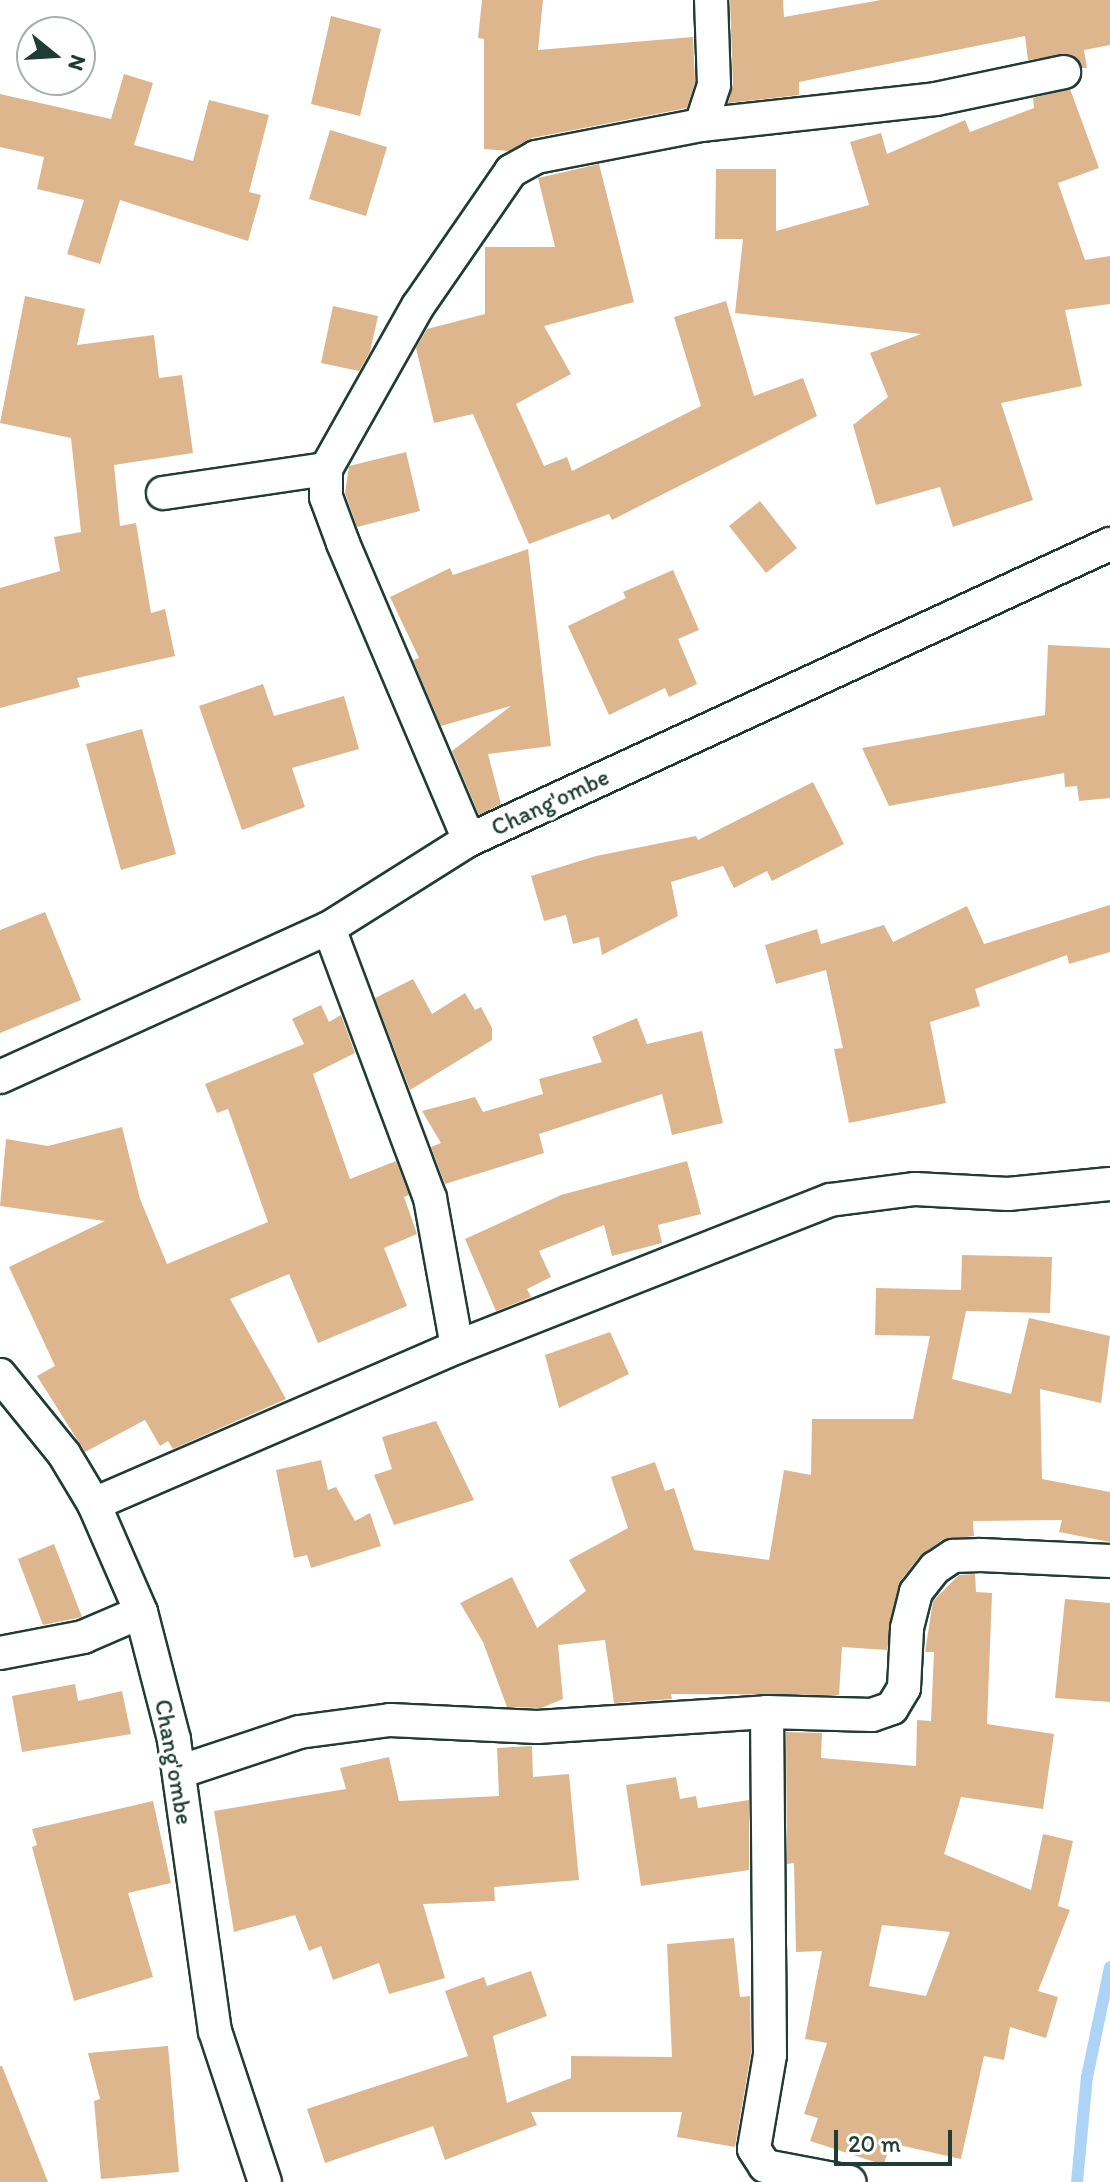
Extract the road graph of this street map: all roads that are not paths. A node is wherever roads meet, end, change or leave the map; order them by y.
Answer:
1 (711, 0) edge
2 (1064, 72) dead end
3 (701, 125) junction
4 (326, 469) junction
5 (163, 493) dead end
6 (1110, 544) edge
7 (469, 840) junction
8 (329, 928) junction
9 (0, 1077) edge
10 (1110, 1184) edge
11 (457, 1347) junction
12 (0, 1375) edge
13 (94, 1504) junction
14 (1110, 1561) edge
15 (141, 1612) junction
16 (0, 1653) edge
17 (767, 1712) junction
18 (179, 1772) junction
19 (792, 2178) edge
20 (265, 2182) edge
21 (850, 2182) edge

1 - 3 street
2 - 3 street
3 - 4 street
4 - 5 street
4 - 7 street
6 - 7 street, Chang'ombe
7 - 8 street, Chang'ombe
8 - 9 street, Chang'ombe
8 - 11 street
10 - 11 street
11 - 13 street
12 - 13 street, Chang'ombe
13 - 15 street, Chang'ombe
14 - 17 street
15 - 16 street
15 - 18 street, Chang'ombe
17 - 18 street
17 - 19 street
18 - 20 street, Chang'ombe
19 - 21 street

